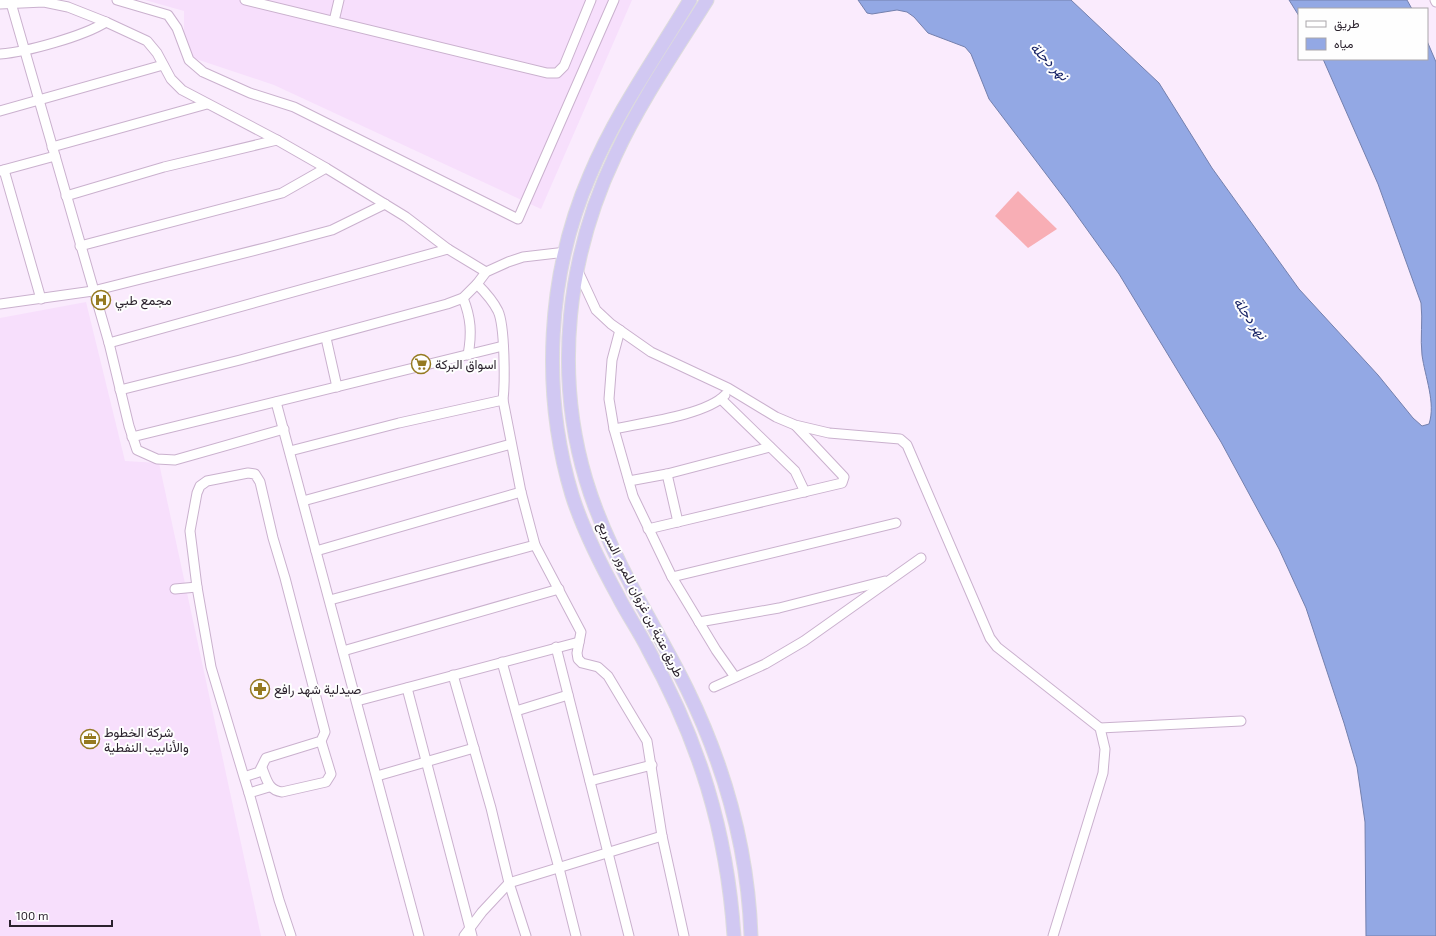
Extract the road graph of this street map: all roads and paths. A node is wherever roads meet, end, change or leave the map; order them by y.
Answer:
1 (116, 0) edge
2 (245, 0) edge
3 (339, 0) edge
4 (591, 0) edge
5 (614, 0) edge
6 (690, 0) edge
7 (707, 0) edge
8 (11, 3) junction
9 (0, 4) edge
10 (334, 21) junction
11 (106, 22) junction
12 (25, 50) junction
13 (0, 54) edge
14 (163, 65) junction
15 (39, 101) junction
16 (207, 104) junction
17 (0, 111) edge
18 (277, 140) junction
19 (53, 152) junction
20 (326, 168) junction
21 (2, 170) edge
22 (66, 196) junction
23 (385, 204) junction
24 (80, 246) junction
25 (448, 248) junction
26 (566, 252) junction
27 (577, 268) junction
28 (486, 272) junction
29 (477, 284) junction
30 (93, 291) junction
31 (41, 298) junction
32 (463, 298) junction
33 (0, 304) edge
34 (620, 330) junction
35 (326, 338) junction
36 (109, 342) junction
37 (503, 346) junction
38 (468, 355) junction
39 (337, 387) junction
40 (728, 388) junction
41 (120, 390) junction
42 (721, 399) junction
43 (504, 400) junction
44 (276, 402) junction
45 (795, 425) junction
46 (284, 429) junction
47 (614, 429) junction
48 (132, 437) junction
49 (511, 444) junction
50 (770, 447) junction
51 (290, 451) junction
52 (667, 474) junction
53 (629, 481) junction
54 (521, 492) junction
55 (805, 492) junction
56 (303, 501) junction
57 (678, 522) junction
58 (896, 523) dead end
59 (648, 529) junction
60 (535, 545) junction
61 (316, 551) junction
62 (921, 558) dead end
63 (672, 577) junction
64 (894, 578) junction
65 (197, 587) junction
66 (175, 589) dead end
67 (559, 589) junction
68 (330, 600) junction
69 (699, 622) junction
70 (579, 642) junction
71 (556, 648) junction
72 (343, 651) junction
73 (502, 662) junction
74 (453, 675) junction
75 (735, 677) junction
76 (714, 687) dead end
77 (407, 688) junction
78 (568, 695) junction
79 (357, 701) junction
80 (516, 711) junction
81 (1241, 721) dead end
82 (1100, 728) junction
83 (321, 741) junction
84 (474, 748) junction
85 (427, 763) junction
86 (652, 766) junction
87 (262, 768) junction
88 (377, 776) junction
89 (244, 777) junction
90 (590, 781) junction
91 (269, 787) junction
92 (250, 793) junction
93 (662, 836) junction
94 (608, 853) junction
95 (559, 868) junction
96 (510, 883) junction
97 (471, 932) edge
98 (291, 936) edge
99 (419, 936) edge
100 (464, 936) edge
101 (526, 936) edge
102 (576, 936) edge
103 (629, 936) edge
104 (684, 936) edge
105 (734, 936) edge
106 (751, 936) edge
107 (1053, 936) edge

1 - 5 street
2 - 10 street
3 - 10 street
4 - 10 street
6 - 26 highway, طريق عتبة بن غزوان للمرور السريع
7 - 27 highway, طريق عتبة بن غزوان للمرور السريع
8 - 9 street
8 - 11 street
8 - 12 street
11 - 12 street
11 - 14 street
12 - 13 street
12 - 15 street
14 - 15 street
14 - 16 street
15 - 17 street
15 - 19 street
16 - 18 street
16 - 19 street
18 - 20 street
18 - 22 street
19 - 21 street
19 - 22 street
20 - 23 street
20 - 24 street
21 - 31 street
22 - 24 street
23 - 25 street
23 - 30 street
24 - 30 street
25 - 28 street
25 - 36 street
26 - 28 street
26 - 105 highway, طريق عتبة بن غزوان للمرور السريع
27 - 34 street
27 - 106 highway, طريق عتبة بن غزوان للمرور السريع
28 - 29 street
29 - 32 street
29 - 37 street
30 - 31 street
30 - 36 street
31 - 33 street
32 - 35 street
32 - 38 street
34 - 40 street
34 - 47 street
35 - 39 street
35 - 41 street
36 - 41 street
37 - 38 street
37 - 43 street
38 - 39 street
39 - 44 street
40 - 42 street
40 - 45 street
41 - 48 street
42 - 47 street
42 - 50 street
43 - 49 street
43 - 51 street
44 - 46 street
44 - 48 street
45 - 55 street
45 - 82 street
46 - 48 street
46 - 51 street
47 - 53 street
49 - 54 street
49 - 56 street
50 - 52 street
50 - 55 street
51 - 56 street
52 - 53 street
52 - 57 street
53 - 59 street
54 - 60 street
54 - 61 street
55 - 57 street
56 - 61 street
57 - 59 street
58 - 63 street
59 - 63 street
60 - 67 street
60 - 68 street
61 - 68 street
62 - 64 street
63 - 69 street
64 - 69 street
64 - 75 street
65 - 66 street
65 - 83 street
65 - 89 street
67 - 70 street
67 - 72 street
68 - 72 street
69 - 75 street
70 - 71 street
70 - 86 street
71 - 73 street
71 - 78 street
72 - 79 street
73 - 74 street
73 - 80 street
74 - 77 street
74 - 84 street
75 - 76 street
77 - 79 street
77 - 85 street
78 - 80 street
78 - 90 street
79 - 88 street
80 - 95 street
81 - 82 street
82 - 107 street
83 - 87 street
83 - 91 street
84 - 85 street
84 - 96 street
85 - 88 street
85 - 97 street
86 - 90 street
86 - 93 street
87 - 89 street
87 - 91 street
88 - 99 street
89 - 92 street
90 - 94 street
91 - 92 street
92 - 98 street
93 - 94 street
93 - 104 street
94 - 95 street
94 - 103 street
95 - 96 street
95 - 102 street
96 - 97 street
96 - 101 street
97 - 100 street

